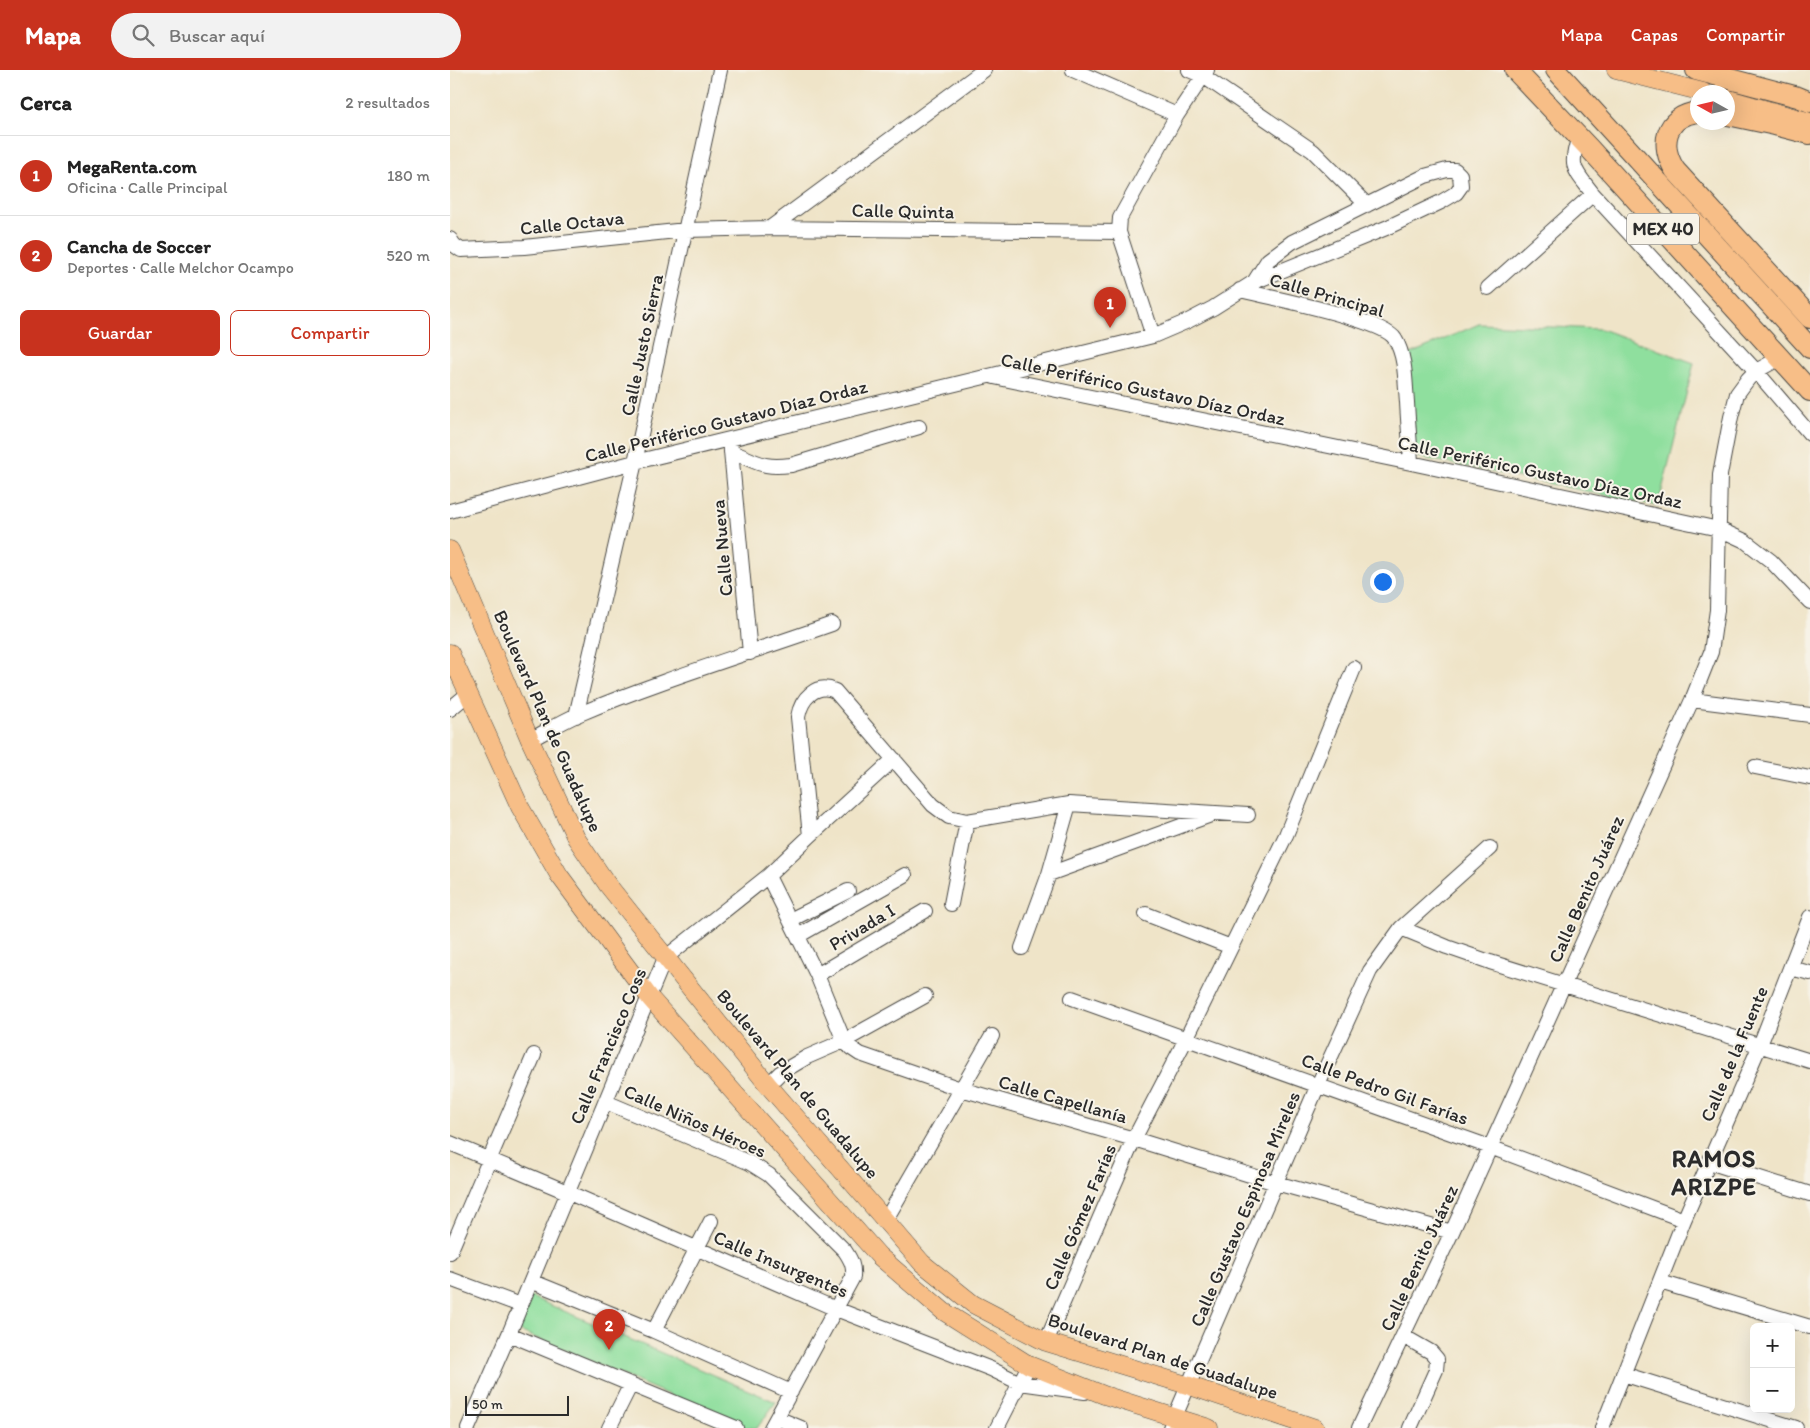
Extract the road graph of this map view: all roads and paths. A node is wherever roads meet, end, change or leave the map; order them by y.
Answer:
1 (720, 70) edge
2 (984, 70) edge
3 (1073, 70) edge
4 (1189, 70) edge
5 (1514, 70) edge
6 (1556, 70) edge
7 (1696, 70) edge
8 (1619, 71) edge
9 (1205, 73) edge
10 (1690, 89) edge
11 (1735, 101) edge
12 (1810, 102) edge
13 (1690, 114) edge
14 (1177, 115) junction
15 (1735, 116) edge
16 (1810, 122) edge
17 (1810, 134) edge
18 (1579, 137) junction
19 (1593, 194) junction
20 (1368, 205) junction
21 (770, 228) junction
22 (686, 230) junction
23 (1119, 232) junction
24 (450, 239) edge
25 (1254, 282) junction
26 (1488, 288) dead end
27 (1240, 290) junction
28 (1810, 318) edge
29 (1152, 336) junction
30 (1810, 348) edge
31 (1780, 358) junction
32 (1756, 371) junction
33 (988, 376) junction
34 (1807, 389) edge
35 (919, 427) dead end
36 (1810, 434) edge
37 (731, 446) junction
38 (635, 462) junction
39 (1412, 463) junction
40 (450, 511) edge
41 (1718, 529) junction
42 (450, 550) edge
43 (1810, 602) edge
44 (832, 624) dead end
45 (450, 653) edge
46 (750, 653) junction
47 (1354, 668) dead end
48 (468, 694) junction
49 (1692, 700) junction
50 (450, 709) edge
51 (1810, 715) edge
52 (576, 716) junction
53 (530, 740) junction
54 (894, 759) junction
55 (1755, 767) dead end
56 (1810, 778) edge
57 (1069, 804) junction
58 (1217, 813) junction
59 (1248, 814) dead end
60 (967, 821) junction
61 (810, 836) junction
62 (1490, 848) dead end
63 (1049, 874) junction
64 (905, 875) dead end
65 (768, 876) junction
66 (848, 891) dead end
67 (951, 904) dead end
68 (925, 911) dead end
69 (1146, 914) dead end
70 (1810, 917) edge
71 (790, 920) junction
72 (1401, 928) junction
73 (798, 936) junction
74 (1231, 947) junction
75 (1022, 948) dead end
76 (665, 958) junction
77 (1790, 968) junction
78 (1810, 973) edge
79 (817, 975) junction
80 (1563, 984) junction
81 (925, 996) dead end
82 (650, 998) junction
83 (1072, 998) dead end
84 (992, 1036) dead end
85 (1186, 1039) junction
86 (844, 1042) junction
87 (1760, 1045) junction
88 (534, 1055) dead end
89 (1810, 1061) edge
90 (768, 1085) junction
91 (1318, 1085) junction
92 (961, 1089) junction
93 (606, 1102) junction
94 (1134, 1139) junction
95 (450, 1143) edge
96 (1490, 1147) junction
97 (490, 1160) junction
98 (1709, 1162) junction
99 (1276, 1183) junction
100 (567, 1192) junction
101 (1810, 1194) edge
102 (1684, 1220) junction
103 (711, 1221) dead end
104 (886, 1221) junction
105 (1452, 1232) junction
106 (697, 1249) junction
107 (450, 1252) edge
108 (450, 1279) edge
109 (531, 1281) junction
110 (1660, 1282) junction
111 (520, 1305) junction
112 (836, 1309) junction
113 (1810, 1327) edge
114 (654, 1332) junction
115 (509, 1334) junction
116 (1403, 1336) junction
117 (1046, 1342) junction
118 (1029, 1365) junction
119 (1623, 1374) junction
120 (1020, 1383) junction
121 (631, 1384) junction
122 (1190, 1386) junction
123 (791, 1392) junction
124 (1104, 1395) junction
125 (1173, 1422) edge
126 (774, 1423) edge
127 (468, 1428) edge
128 (609, 1428) edge
129 (736, 1428) edge
130 (801, 1428) edge
131 (997, 1428) edge
132 (1209, 1428) edge
133 (1315, 1428) edge
134 (1359, 1428) edge
135 (1410, 1428) edge
136 (1602, 1428) edge
137 (1796, 1428) edge

1 - 22 street, Calle Justo Sierra
2 - 21 street
3 - 14 street
4 - 9 street
5 - 18 highway, MEX 40
6 - 30 highway, MEX 40
7 - 12 highway
8 - 10 main road
9 - 14 street
9 - 20 street
11 - 16 main road
13 - 28 highway
14 - 23 street
15 - 17 highway
18 - 19 street
18 - 31 highway, MEX 40
19 - 26 street
19 - 32 street
20 - 25 street, Calle Principal
20 - 25 street, Calle Principal
21 - 22 street, Calle Quinta
21 - 23 street, Calle Quinta
22 - 24 street, Calle Octava
22 - 38 street, Calle Justo Sierra
23 - 29 street
25 - 27 street, Calle Principal
27 - 29 street, Calle Principal
27 - 39 street, Calle Principal
29 - 33 street, Calle Principal
31 - 32 street, Calle Benito Juárez
31 - 34 highway, MEX 40
32 - 36 street
32 - 41 street, Calle Benito Juárez
33 - 37 street, Calle Periférico Gustavo Díaz Ordaz
33 - 39 street, Calle Periférico Gustavo Díaz Ordaz
35 - 37 street
37 - 38 street, Calle Periférico Gustavo Díaz Ordaz
37 - 46 street, Calle Nueva
38 - 40 street, Calle Periférico Gustavo Díaz Ordaz
38 - 52 street, Calle Justo Sierra
39 - 41 street, Calle Periférico Gustavo Díaz Ordaz
41 - 43 street, Calle Periférico Gustavo Díaz Ordaz
41 - 49 street, Calle Benito Juárez
42 - 53 main road, Boulevard Plan de Guadalupe
44 - 46 street
45 - 48 main road
46 - 52 street
47 - 74 street, Calle Gómez Farías
48 - 50 street
48 - 82 main road
49 - 51 street
49 - 80 street, Calle Benito Juárez
52 - 53 street
53 - 76 main road, Boulevard Plan de Guadalupe
54 - 60 street
54 - 61 street, Calle Francisco Coss
54 - 61 street
55 - 56 street
57 - 58 street
57 - 60 street
57 - 63 street
58 - 59 street
58 - 63 street
60 - 67 street
61 - 65 street, Calle Francisco Coss
62 - 72 street, Calle Gustavo Espinosa Mireles
63 - 75 street
64 - 73 street
65 - 71 street
65 - 76 street, Calle Francisco Coss
66 - 71 street
68 - 79 street, Privada I
69 - 74 street
70 - 77 street, Calle de la Fuente
71 - 73 street
72 - 80 street
72 - 91 street, Calle Gustavo Espinosa Mireles
73 - 79 street
74 - 85 street, Calle Gómez Farías
76 - 82 street, Calle Francisco Coss
76 - 90 main road, Boulevard Plan de Guadalupe
77 - 78 street
77 - 87 street, Calle de la Fuente
79 - 86 street
80 - 87 street
80 - 96 street, Calle Benito Juárez
81 - 86 street
82 - 93 street, Calle Francisco Coss
82 - 118 main road
83 - 85 street, Calle Pedro Gil Farías
84 - 92 street
85 - 91 street, Calle Pedro Gil Farías
85 - 94 street, Calle Gómez Farías
86 - 90 street
86 - 92 street, Calle Capellanía
87 - 89 street
87 - 98 street, Calle de la Fuente
88 - 97 street
90 - 104 main road, Boulevard Plan de Guadalupe
91 - 96 street, Calle Pedro Gil Farías
91 - 99 street, Calle Gustavo Espinosa Mireles
92 - 94 street, Calle Capellanía
92 - 104 street
93 - 100 street, Calle Francisco Coss
93 - 112 street, Calle Niños Héroes
94 - 99 street, Calle Capellanía
94 - 117 street, Calle Gómez Farías
95 - 97 street, Calle Insurgentes
96 - 102 street, Calle Pedro Gil Farías
96 - 105 street, Calle Benito Juárez
97 - 100 street, Calle Insurgentes
97 - 107 street
98 - 101 street
98 - 102 street, Calle de la Fuente
99 - 105 street, Calle Capellanía
99 - 122 street, Calle Gustavo Espinosa Mireles
100 - 106 street, Calle Insurgentes
100 - 109 street, Calle Francisco Coss
102 - 110 street, Calle de la Fuente
103 - 106 street
104 - 117 main road, Boulevard Plan de Guadalupe
105 - 116 street, Calle Benito Juárez
106 - 112 street, Calle Insurgentes
106 - 114 street
108 - 111 street
109 - 111 street, Calle Francisco Coss
109 - 114 street
110 - 113 street
110 - 119 street, Calle de la Fuente
111 - 115 street, Calle Francisco Coss
112 - 120 street, Calle Insurgentes
112 - 123 street
114 - 123 street
115 - 121 street
115 - 127 street, Calle Francisco Coss
116 - 134 street, Calle Benito Juárez
116 - 135 street
117 - 122 main road, Boulevard Plan de Guadalupe
118 - 120 street
118 - 124 main road
119 - 136 street, Calle de la Fuente
119 - 137 street
120 - 124 street, Calle Insurgentes
120 - 131 street
121 - 128 street
121 - 129 street
122 - 125 street, Calle Gustavo Espinosa Mireles
122 - 133 main road, Boulevard Plan de Guadalupe
123 - 126 street
124 - 125 main road
125 - 132 main road
126 - 130 street

